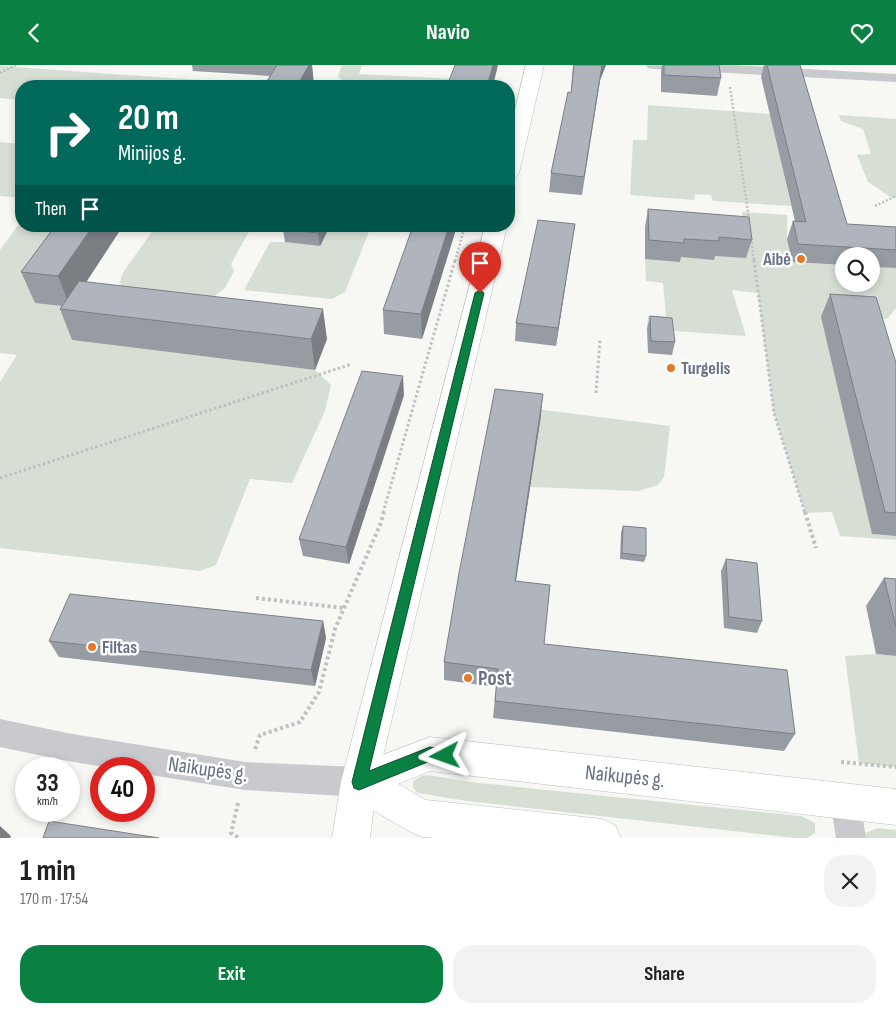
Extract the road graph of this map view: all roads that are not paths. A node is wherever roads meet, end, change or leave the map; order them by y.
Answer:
1 (535, 65) edge
2 (653, 65) edge
3 (896, 78) edge
4 (515, 148) edge
5 (495, 232) edge
6 (0, 733) edge
7 (359, 782) junction
8 (846, 801) junction
9 (896, 807) edge
10 (352, 838) edge
11 (602, 838) edge
12 (851, 838) edge

1 - 4 main road
2 - 3 street
5 - 7 main road
6 - 7 street, Naikupės g.
7 - 8 main road, Naikupės g.
7 - 10 main road
7 - 11 main road, Naikupės g.
8 - 9 main road, Naikupės g.
8 - 12 street

